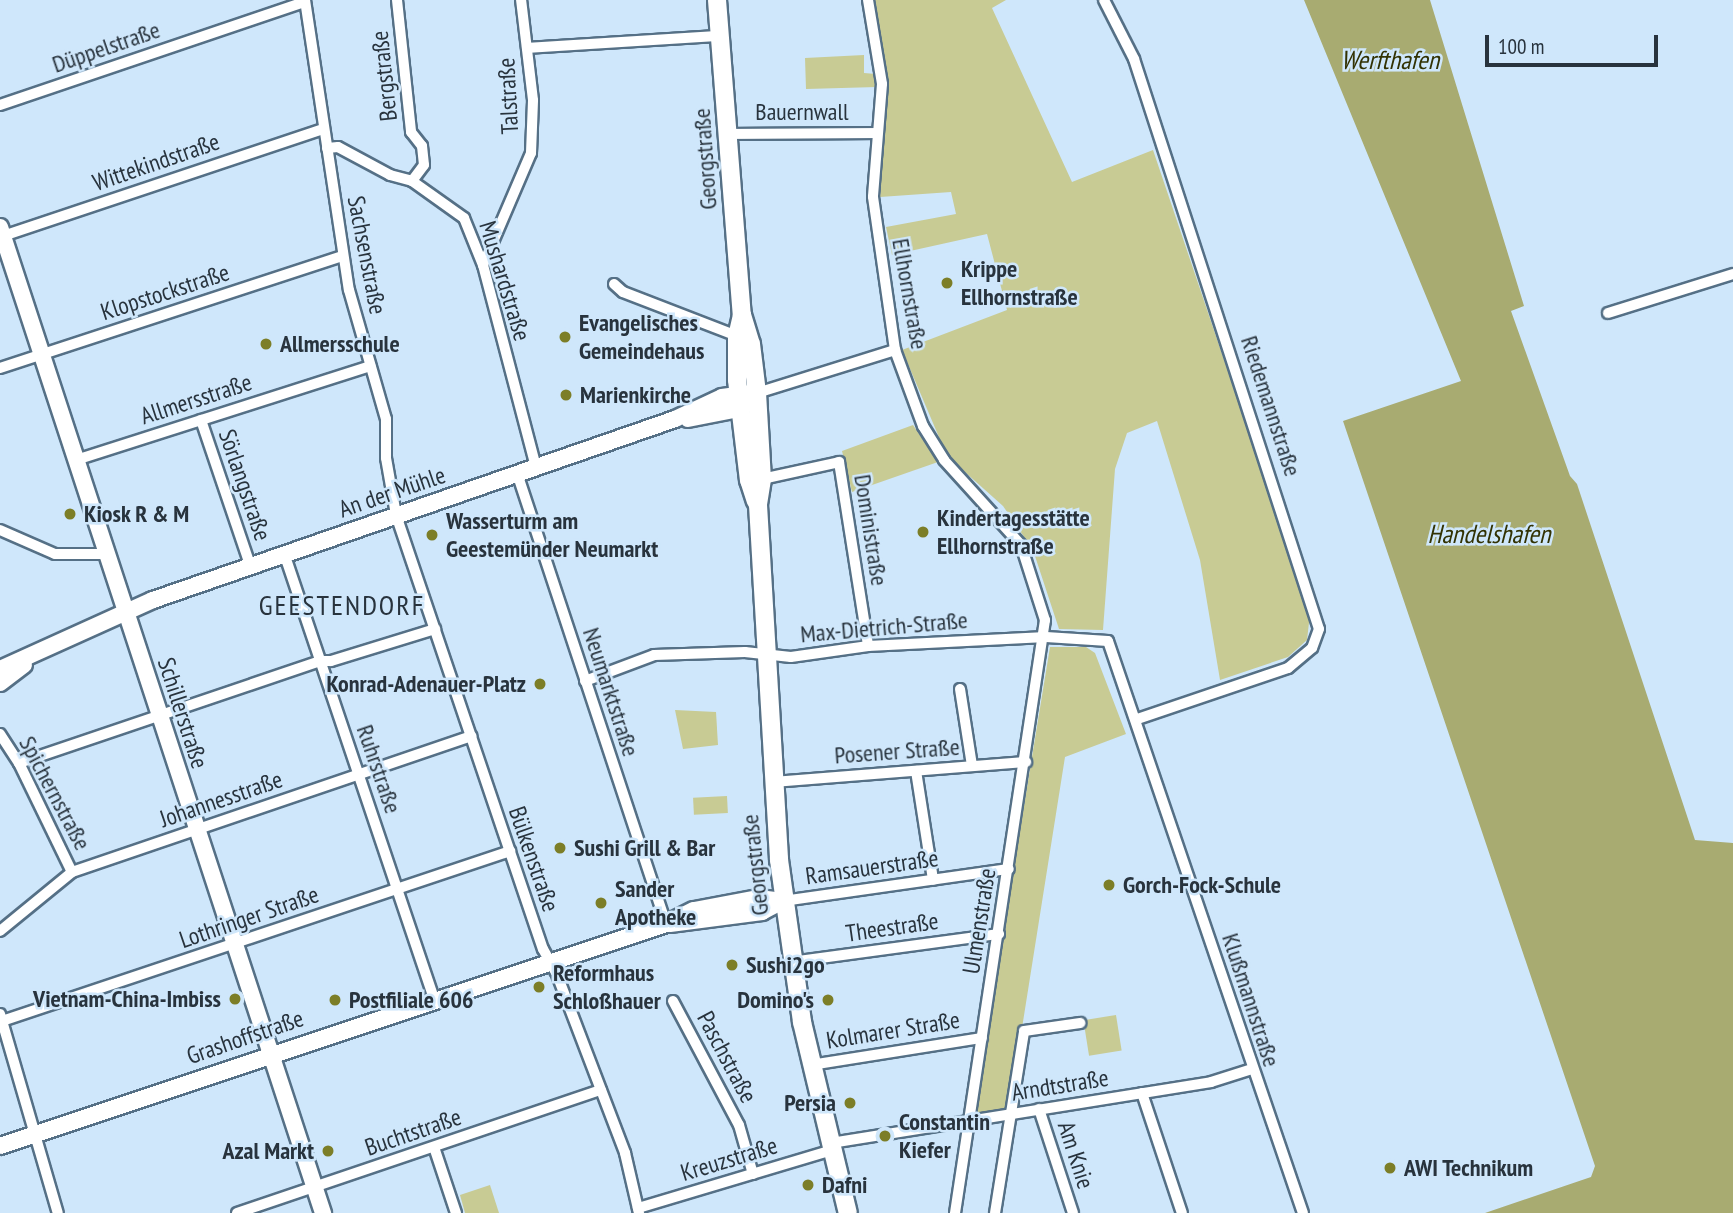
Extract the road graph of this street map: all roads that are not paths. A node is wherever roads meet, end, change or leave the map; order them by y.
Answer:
1 (397, 0) edge
2 (521, 0) edge
3 (717, 0) edge
4 (868, 0) edge
5 (1104, 0) edge
6 (305, 1) edge
7 (720, 36) junction
8 (527, 48) junction
9 (0, 105) edge
10 (322, 129) junction
11 (876, 133) junction
12 (728, 134) junction
13 (327, 148) junction
14 (412, 181) junction
15 (1, 232) edge
16 (343, 256) junction
17 (483, 265) junction
18 (1733, 274) edge
19 (614, 284) dead end
20 (1608, 313) dead end
21 (742, 315) junction
22 (737, 336) junction
23 (895, 350) junction
24 (41, 354) junction
25 (370, 366) junction
26 (0, 368) edge
27 (757, 393) junction
28 (738, 401) junction
29 (201, 420) junction
30 (76, 460) junction
31 (536, 467) junction
32 (517, 474) junction
33 (762, 479) junction
34 (758, 505) junction
35 (396, 515) junction
36 (0, 530) edge
37 (107, 554) junction
38 (284, 554) junction
39 (250, 565) junction
40 (125, 611) junction
41 (435, 629) junction
42 (1046, 637) junction
43 (868, 646) junction
44 (766, 653) junction
45 (320, 661) junction
46 (0, 669) edge
47 (585, 681) junction
48 (0, 683) edge
49 (960, 689) dead end
50 (160, 715) junction
51 (1137, 719) junction
52 (0, 734) edge
53 (471, 736) junction
54 (19, 762) junction
55 (1026, 762) junction
56 (972, 766) junction
57 (916, 771) junction
58 (358, 775) junction
59 (772, 782) junction
60 (197, 830) junction
61 (510, 852) junction
62 (1009, 869) junction
63 (72, 872) junction
64 (933, 880) junction
65 (397, 889) junction
66 (783, 901) junction
67 (666, 924) junction
68 (0, 930) edge
69 (999, 934) junction
70 (235, 943) junction
71 (550, 961) junction
72 (791, 962) junction
73 (434, 998) junction
74 (673, 1001) dead end
75 (1, 1018) edge
76 (1080, 1023) dead end
77 (982, 1038) junction
78 (272, 1052) junction
79 (811, 1065) junction
80 (1252, 1069) junction
81 (601, 1090) junction
82 (1142, 1093) junction
83 (1039, 1109) junction
84 (1010, 1114) junction
85 (969, 1121) junction
86 (36, 1132) junction
87 (0, 1146) edge
88 (832, 1146) junction
89 (433, 1147) junction
90 (753, 1174) junction
91 (315, 1186) junction
92 (638, 1210) edge
93 (58, 1213) edge
94 (237, 1213) edge
95 (323, 1213) edge
96 (456, 1213) edge
97 (848, 1213) edge
98 (955, 1213) edge
99 (995, 1213) edge
100 (1073, 1213) edge
101 (1182, 1213) edge
102 (1303, 1213) edge

1 - 14 street, Bergstraße
2 - 8 street, Talstraße
3 - 7 main road, Georgstraße
4 - 11 street, Ellhornstraße
5 - 51 street, Riedemannstraße
6 - 9 street, Düppelstraße
6 - 10 street, Sachsenstraße
7 - 8 street
7 - 12 main road, Georgstraße
8 - 17 street, Talstraße
10 - 13 street, Sachsenstraße
10 - 15 street, Wittekindstraße
11 - 12 street, Bauernwall
11 - 23 street, Ellhornstraße
12 - 21 main road, Georgstraße
13 - 14 street, Mushardstraße
13 - 16 street, Sachsenstraße
14 - 17 street, Mushardstraße
15 - 24 street, Schillerstraße
16 - 24 street, Klopstockstraße
16 - 25 street, Sachsenstraße
17 - 31 street, Mushardstraße
18 - 20 street
19 - 22 street
21 - 22 main road, Georgstraße
21 - 27 main road, Georgstraße
22 - 28 main road, Georgstraße
23 - 27 street
23 - 42 street, Ellhornstraße
24 - 26 street, Klopstockstraße
24 - 30 street, Schillerstraße
25 - 29 street, Allmersstraße
25 - 35 street, Sachsenstraße
27 - 28 street, An der Mühle
27 - 33 main road, Georgstraße
28 - 31 street, An der Mühle
28 - 34 main road, Georgstraße
29 - 30 street, Allmersstraße
29 - 39 street, Sörlangstraße
30 - 37 street, Schillerstraße
31 - 32 street, An der Mühle
32 - 35 street, An der Mühle
32 - 47 street, Neumarktstraße
33 - 34 main road, Georgstraße
33 - 43 street, Doministraße
34 - 44 main road, Georgstraße
35 - 38 street, An der Mühle
35 - 41 street, Bülkenstraße
36 - 37 street
37 - 40 street, Schillerstraße
38 - 39 street, An der Mühle
38 - 45 street, Ruhrstraße
39 - 40 street, An der Mühle
40 - 46 street, An der Mühle
40 - 48 street, An der Mühle
40 - 50 street, Schillerstraße
41 - 45 street
41 - 53 street, Bülkenstraße
42 - 43 street, Max-Dietrich-Straße
42 - 51 street, Max-Dietrich-Straße
42 - 55 street, Ulmenstraße
43 - 44 street, Max-Dietrich-Straße
44 - 47 street, Max-Dietrich-Straße
44 - 59 main road, Georgstraße
45 - 50 street
45 - 58 street, Ruhrstraße
47 - 67 street, Neumarktstraße
49 - 56 street
50 - 54 street
50 - 60 street, Schillerstraße
51 - 80 street, Klußmannstraße
52 - 54 street, Spichernstraße
53 - 58 street, Johannesstraße
53 - 61 street, Bülkenstraße
54 - 63 street, Spichernstraße
55 - 56 street, Posener Straße
55 - 62 street, Ulmenstraße
56 - 57 street, Posener Straße
57 - 59 street, Posener Straße
57 - 64 street
58 - 60 street, Johannesstraße
58 - 65 street, Ruhrstraße
59 - 66 main road, Georgstraße
60 - 63 street, Johannesstraße
60 - 70 street, Schillerstraße
61 - 65 street, Lothringer Straße
61 - 71 street, Bülkenstraße
62 - 64 street, Ramsauerstraße
62 - 69 street, Ulmenstraße
63 - 68 street, Johannesstraße
64 - 66 street, Ramsauerstraße
65 - 70 street, Lothringer Straße
65 - 73 street, Ruhrstraße
66 - 67 street, Grashoffstraße
66 - 72 main road, Georgstraße
67 - 71 street, Grashoffstraße
69 - 72 street, Theestraße
69 - 77 street, Ulmenstraße
70 - 75 street, Lothringer Straße
70 - 78 street, Schillerstraße
71 - 73 street, Grashoffstraße
71 - 81 street, Bülkenstraße
72 - 79 main road, Georgstraße
73 - 78 street, Grashoffstraße
74 - 90 street, Paschstraße
75 - 86 street
76 - 84 street
77 - 79 street, Kolmarer Straße
77 - 85 street, Ulmenstraße
78 - 86 street, Grashoffstraße
78 - 91 street, Schillerstraße
79 - 88 main road, Georgstraße
80 - 82 street, Arndtstraße
80 - 102 street, Klußmannstraße
81 - 89 street, Buchtstraße
81 - 92 street, Bülkenstraße
82 - 83 street, Arndtstraße
82 - 101 street
83 - 84 street, Arndtstraße
83 - 100 street, Am Knie
84 - 85 street, Arndtstraße
84 - 99 street
85 - 88 street, Arndtstraße
85 - 98 street, Ulmenstraße
86 - 87 street, Grashoffstraße
86 - 93 street
88 - 90 street, Kreuzstraße
88 - 97 main road, Georgstraße
89 - 91 street, Buchtstraße
89 - 96 street
90 - 92 street, Kreuzstraße
91 - 94 street, Buchtstraße
91 - 95 street, Schillerstraße

